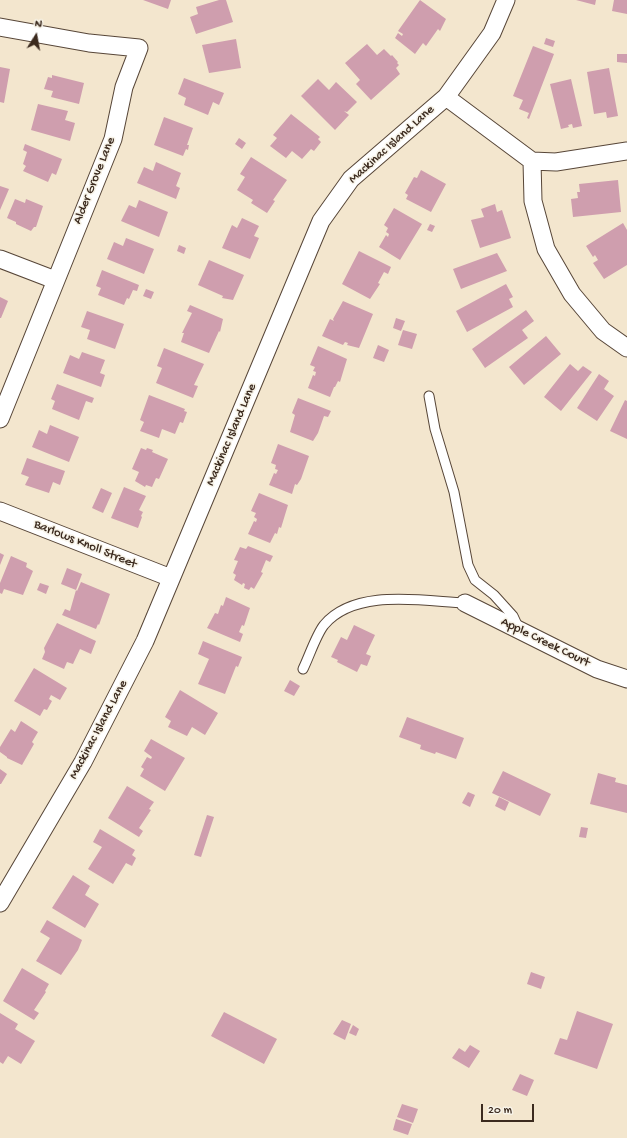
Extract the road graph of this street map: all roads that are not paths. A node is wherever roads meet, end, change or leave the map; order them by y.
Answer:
1 (506, 0) edge
2 (0, 27) edge
3 (446, 97) junction
4 (627, 151) edge
5 (532, 161) junction
6 (0, 259) edge
7 (55, 280) junction
8 (627, 348) edge
9 (429, 396) dead end
10 (0, 419) edge
11 (0, 511) edge
12 (171, 578) junction
13 (465, 603) joint
14 (520, 632) junction
15 (303, 669) dead end
16 (627, 679) edge
17 (0, 903) edge

1 - 3 street, Mackinac Island Lane
2 - 7 street, Alder Grove Lane
3 - 5 street
3 - 12 street, Mackinac Island Lane
4 - 5 street
5 - 8 street
6 - 7 street
7 - 10 street, Alder Grove Lane
9 - 14 lane
11 - 12 street, Barlows Knoll Street
12 - 17 street, Mackinac Island Lane
13 - 14 street, Apple Creek Court
13 - 15 lane
14 - 16 street, Apple Creek Court

